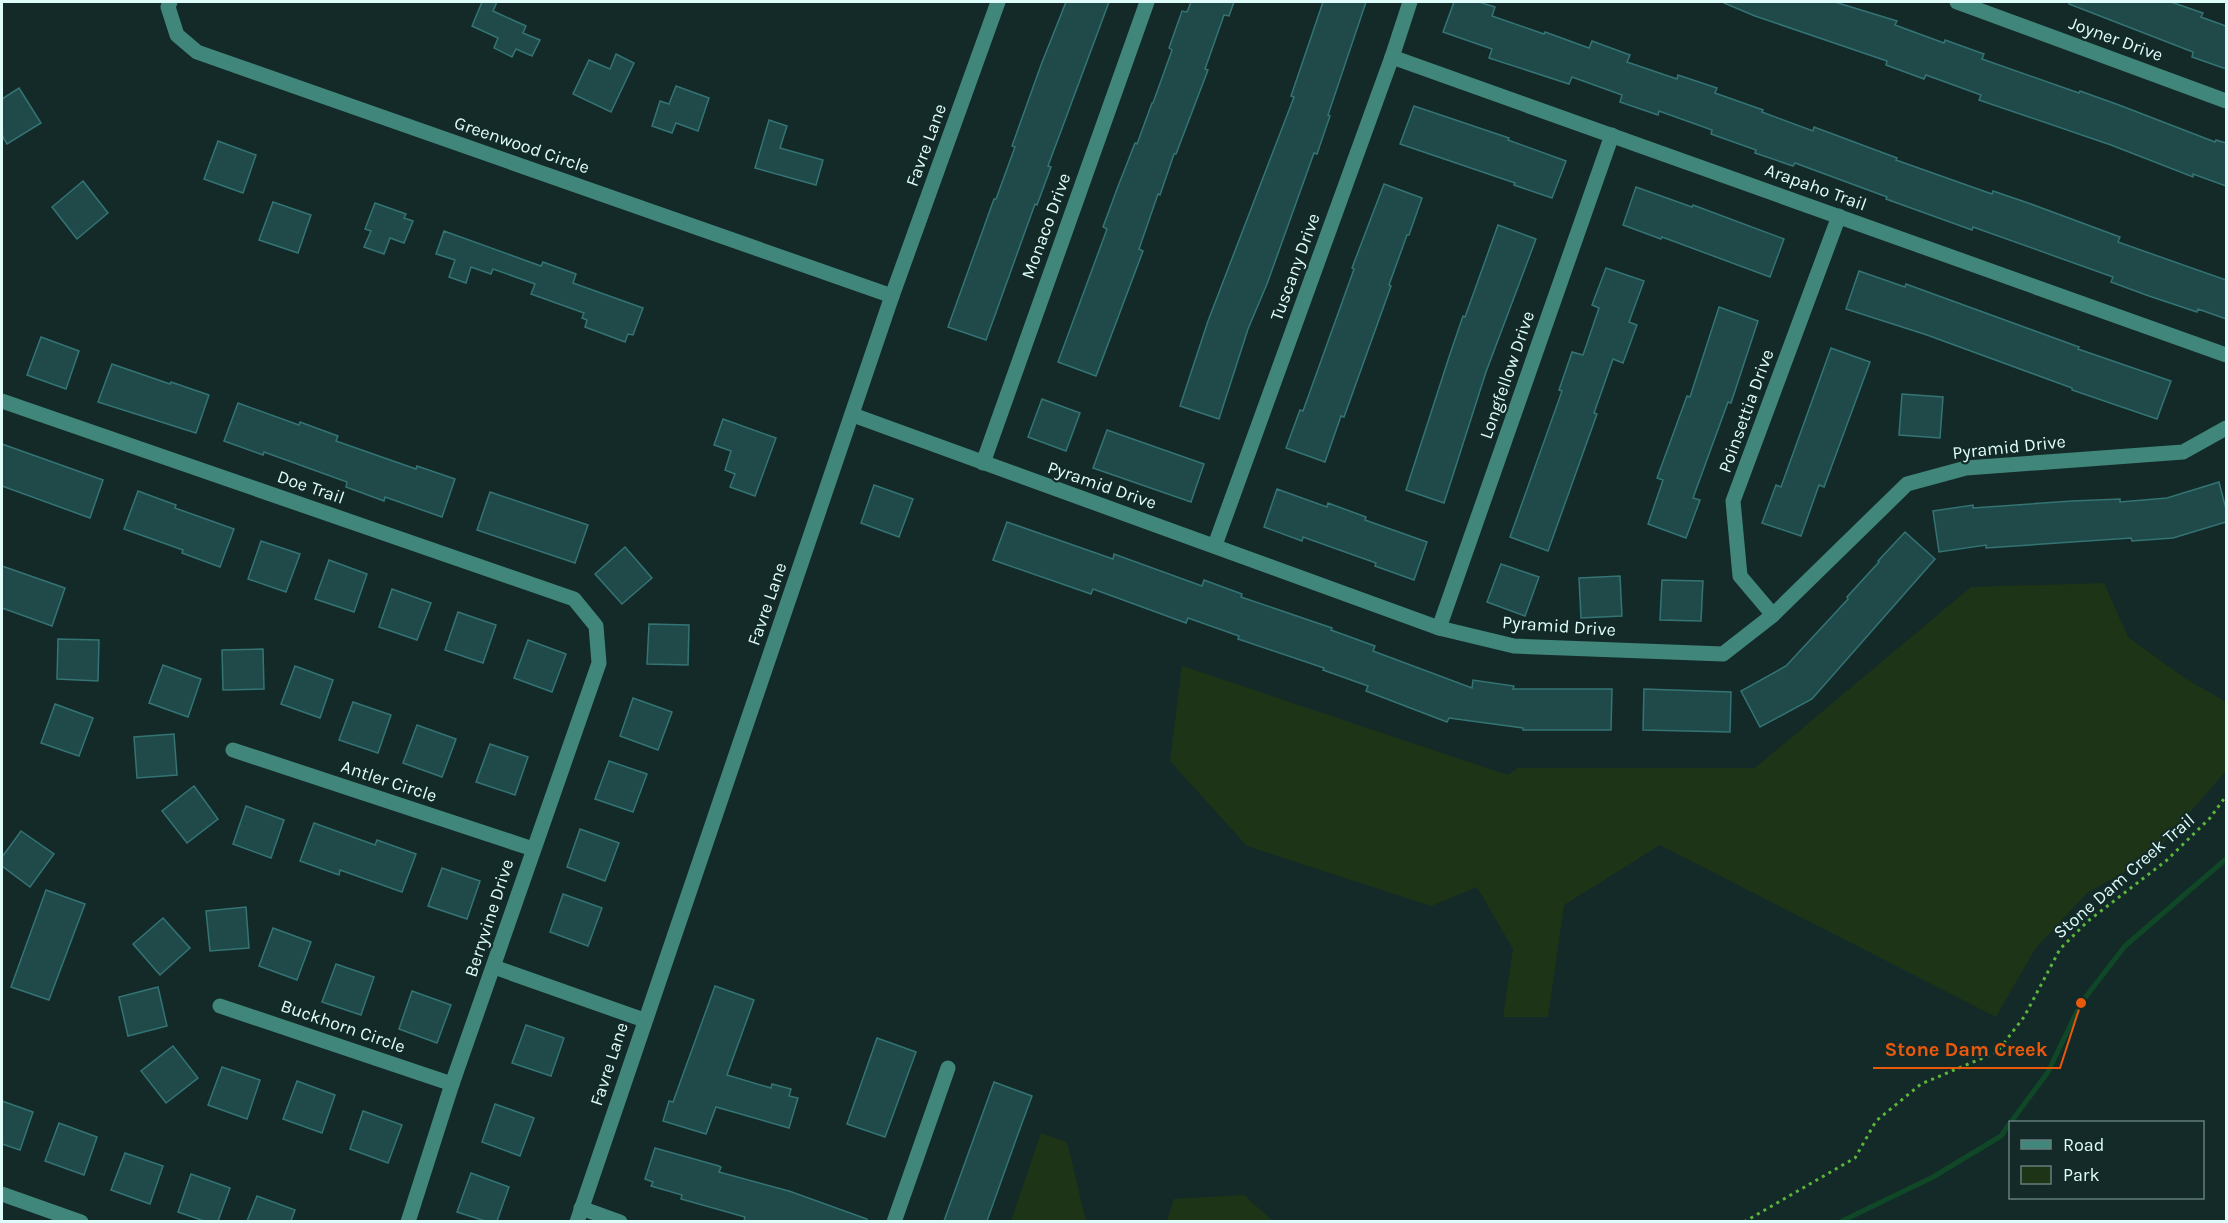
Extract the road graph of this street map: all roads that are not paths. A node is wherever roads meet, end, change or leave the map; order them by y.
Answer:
1 (170, 2) edge
2 (998, 2) edge
3 (1147, 2) edge
4 (1410, 2) edge
5 (1962, 2) edge
6 (1392, 57) junction
7 (2226, 100) edge
8 (1612, 135) junction
9 (1839, 216) junction
10 (892, 296) junction
11 (2226, 355) edge
12 (2, 401) edge
13 (853, 415) junction
14 (2226, 428) edge
15 (982, 463) junction
16 (1215, 545) junction
17 (1773, 615) junction
18 (596, 626) joint
19 (1439, 628) junction
20 (233, 750) dead end
21 (533, 849) junction
22 (494, 967) junction
23 (220, 1006) dead end
24 (644, 1020) junction
25 (948, 1068) dead end
26 (452, 1084) junction
27 (2, 1194) edge
28 (579, 1215) edge
29 (81, 1221) edge
30 (408, 1221) edge
31 (620, 1221) edge
32 (894, 1221) edge

1 - 10 street, Greenwood Circle
2 - 10 street, Favre Lane
3 - 15 street, Monaco Drive
4 - 6 street, Tuscany Drive
5 - 7 street, Joyner Drive
6 - 8 street, Arapaho Trail
6 - 16 street, Tuscany Drive
8 - 9 street, Arapaho Trail
8 - 19 street, Longfellow Drive
9 - 11 street, Arapaho Trail
9 - 17 street, Poinsettia Drive
10 - 13 street, Favre Lane
12 - 18 street, Doe Trail
13 - 15 street, Pyramid Drive
13 - 24 street, Favre Lane
14 - 17 street, Pyramid Drive
15 - 16 street, Pyramid Drive
16 - 19 street, Pyramid Drive
17 - 19 street, Pyramid Drive
18 - 21 street, Berryvine Drive
20 - 21 street, Antler Circle
21 - 22 street, Berryvine Drive
22 - 24 street
22 - 26 street, Berryvine Drive
23 - 26 street, Buckhorn Circle
24 - 28 street, Favre Lane
25 - 32 street
26 - 30 street, Berryvine Drive
27 - 29 street
28 - 31 street

